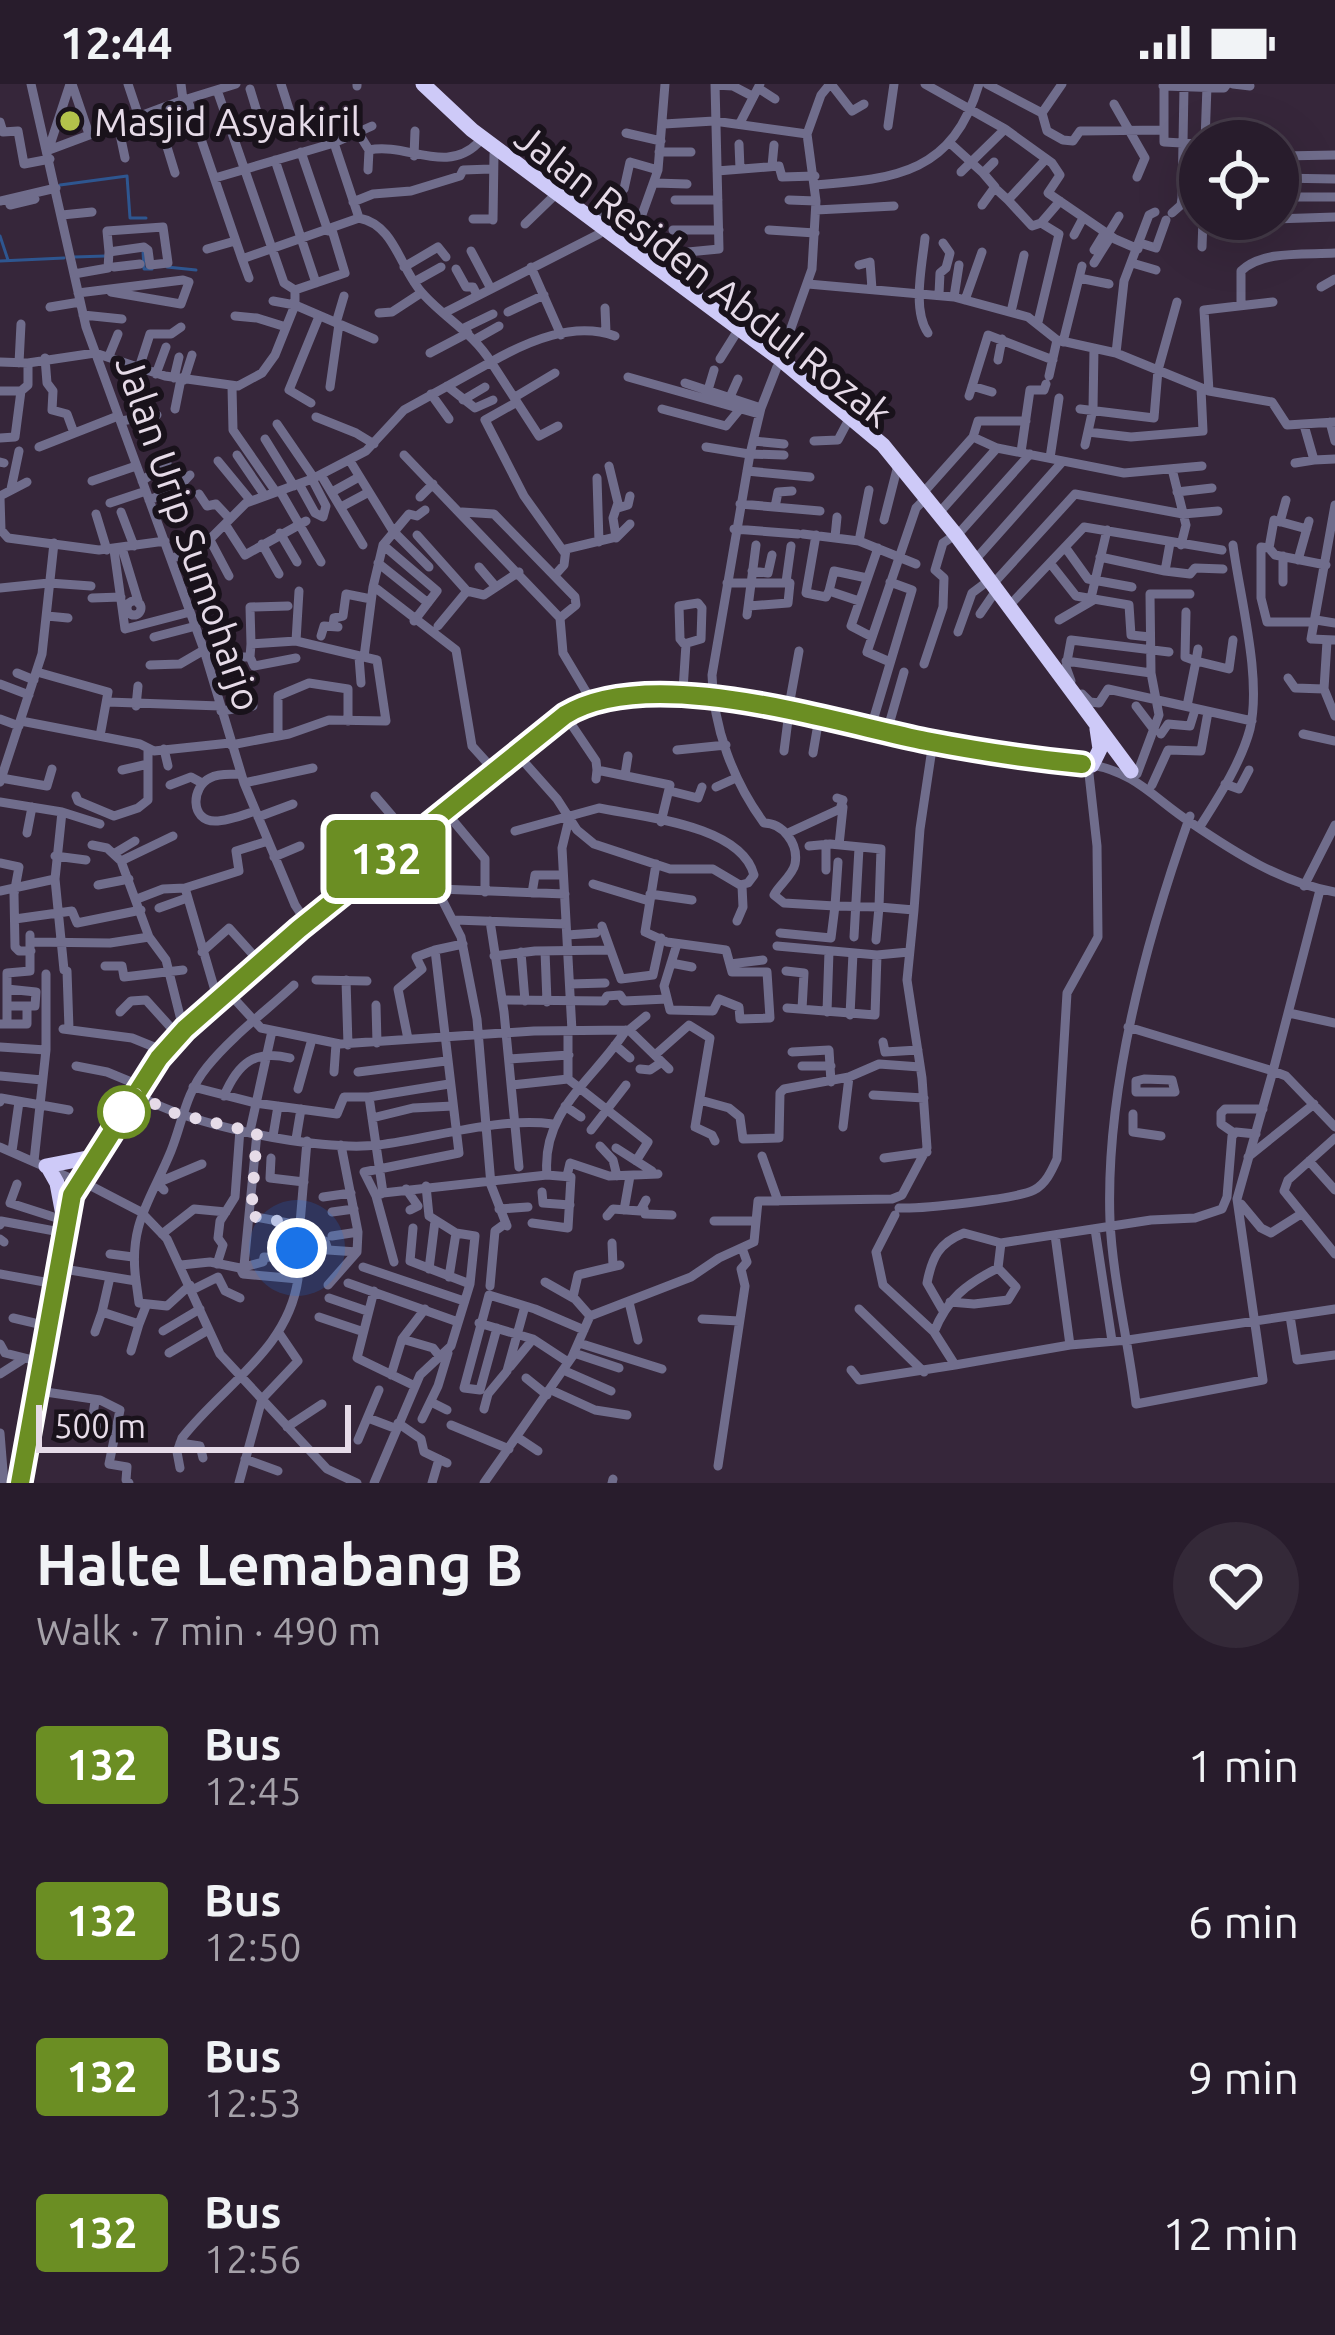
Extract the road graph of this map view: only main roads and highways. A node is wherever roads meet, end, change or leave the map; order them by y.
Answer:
1 (419, 84) edge
2 (553, 196) junction
3 (598, 229) junction
4 (778, 363) junction
5 (923, 498) junction
6 (952, 536) junction
7 (990, 588) junction
8 (590, 698) junction
9 (789, 709) junction
10 (1097, 729) junction
11 (892, 730) junction
12 (990, 749) junction
13 (515, 751) junction
14 (1089, 763) junction
15 (1137, 774) road end
16 (409, 836) junction
17 (305, 921) junction
18 (222, 991) junction
19 (134, 1090) junction
20 (81, 1178) junction
21 (58, 1245) junction
22 (33, 1361) junction
23 (18, 1483) edge

1 - 2 highway, Jalan Residen Abdul Rozak
1 - 2 highway, Jalan Residen Abdul Rozak
2 - 3 highway, Jalan Residen Abdul Rozak
3 - 4 highway, Jalan Residen Abdul Rozak
3 - 4 highway, Jalan Residen Abdul Rozak
4 - 5 highway, Jalan Residen Abdul Rozak
4 - 5 highway, Jalan Residen Abdul Rozak
5 - 6 highway, Jalan Residen Abdul Rozak
5 - 6 highway, Jalan Residen Abdul Rozak
6 - 7 highway, Jalan Residen Abdul Rozak
6 - 7 highway, Jalan Residen Abdul Rozak
7 - 10 highway, Jalan Residen Abdul Rozak
7 - 14 highway, Jalan Residen Abdul Rozak
8 - 9 highway
8 - 13 highway
8 - 13 highway
9 - 11 highway
9 - 11 highway
10 - 14 highway
10 - 15 highway, Jalan Residen Abdul Rozak
11 - 12 highway
11 - 12 highway
12 - 14 highway
13 - 16 highway
13 - 16 highway
16 - 17 highway
16 - 17 highway
17 - 18 highway
17 - 18 highway
18 - 19 highway
18 - 19 highway
19 - 20 highway
20 - 21 highway
20 - 21 highway
20 - 21 highway
21 - 22 highway
21 - 22 highway
22 - 23 highway

